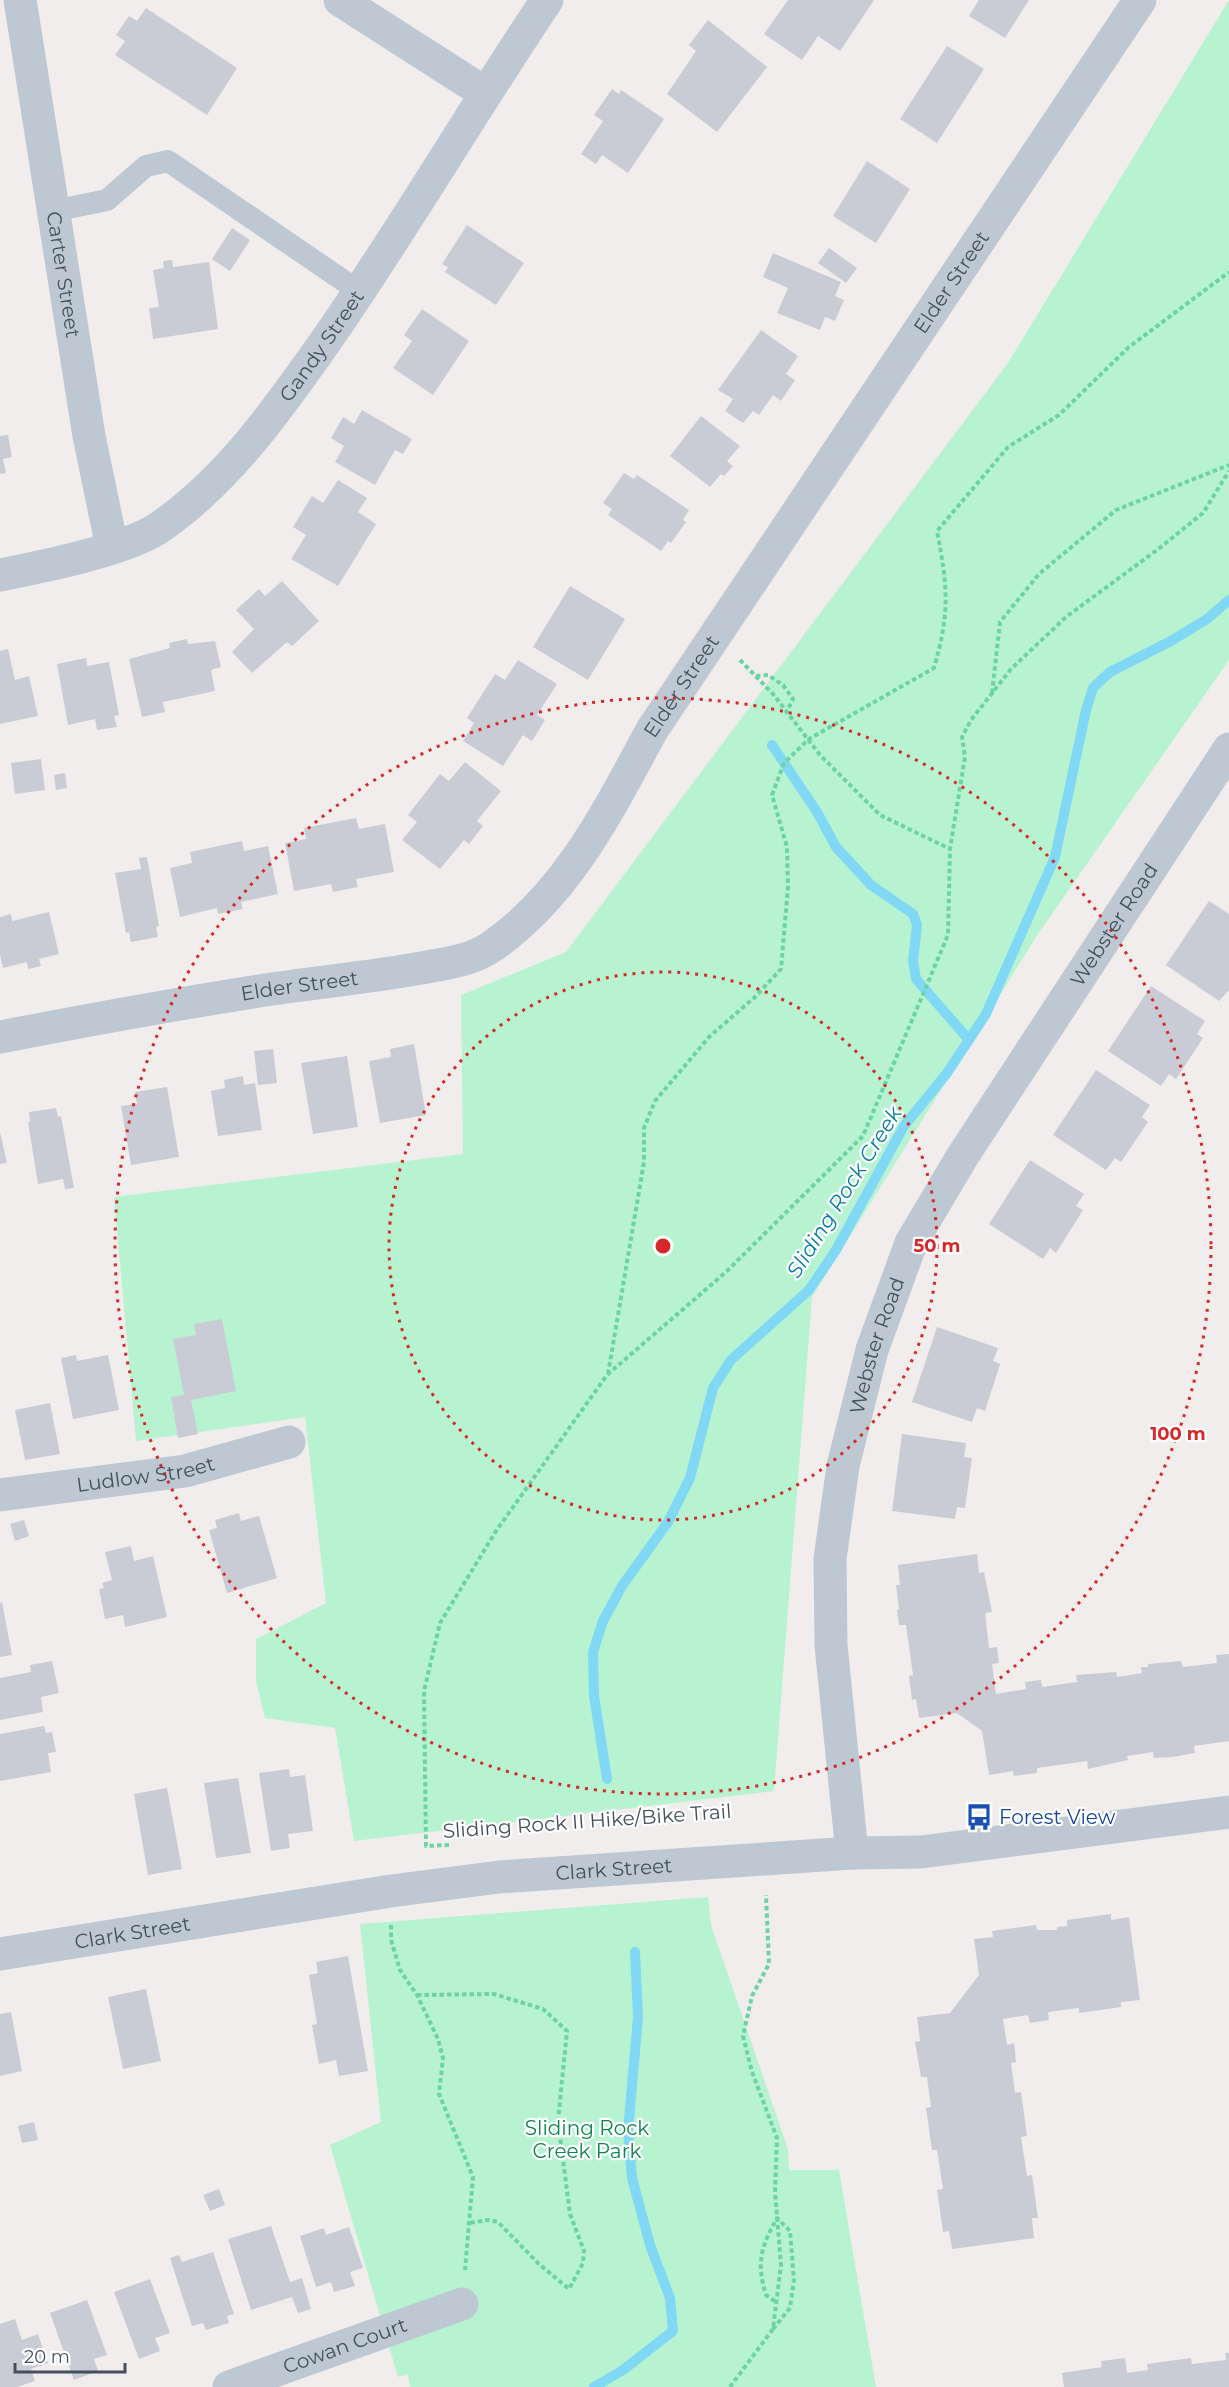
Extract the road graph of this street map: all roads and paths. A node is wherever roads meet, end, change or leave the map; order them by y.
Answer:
1 (20, 0) edge
2 (340, 0) edge
3 (547, 0) edge
4 (1140, 0) edge
5 (485, 93) junction
6 (53, 211) junction
7 (1229, 272) edge
8 (360, 292) junction
9 (1229, 465) edge
10 (1229, 471) edge
11 (112, 547) junction
12 (0, 574) edge
13 (716, 634) junction
14 (756, 676) junction
15 (992, 693) junction
16 (787, 711) junction
17 (809, 739) junction
18 (1229, 749) edge
19 (950, 849) junction
20 (0, 1037) edge
21 (608, 1375) junction
22 (289, 1442) dead end
23 (0, 1495) edge
24 (1229, 1812) edge
25 (450, 1845) dead end
26 (852, 1854) junction
27 (766, 1886) dead end
28 (391, 1891) junction
29 (0, 1954) edge
30 (417, 1995) junction
31 (777, 2218) junction
32 (468, 2223) junction
33 (776, 2302) junction
34 (462, 2304) joint
35 (773, 2329) junction
36 (228, 2387) edge
37 (730, 2387) edge

1 - 6 street, Carter Street
2 - 5 street
3 - 5 street, Gandy Street
4 - 13 street, Elder Street
5 - 8 street, Gandy Street
6 - 8 lane
6 - 11 street, Carter Street
7 - 17 path, Sliding Rock II Hike/Bike Trail
8 - 11 street, Gandy Street
9 - 15 path, Sliding Rock II Hike/Bike Trail
10 - 15 path, Sliding Rock II Hike/Bike Trail
11 - 12 street, Gandy Street
13 - 14 path
13 - 20 street, Elder Street
14 - 16 path
14 - 16 path
15 - 19 path, Sliding Rock II Hike/Bike Trail
16 - 17 path
17 - 19 path
17 - 21 path, Sliding Rock II Hike/Bike Trail
18 - 26 street, Webster Road
19 - 21 path, Sliding Rock II Hike/Bike Trail
21 - 25 path, Sliding Rock II Hike/Bike Trail
22 - 23 street, Ludlow Street
24 - 26 street, Clark Street
26 - 28 street, Clark Street
27 - 31 path
28 - 29 street, Clark Street
28 - 30 path
30 - 32 path
30 - 32 path
31 - 33 path
31 - 33 path
31 - 35 path
32 - 34 path
33 - 35 path
34 - 36 street, Cowan Court
35 - 37 path

